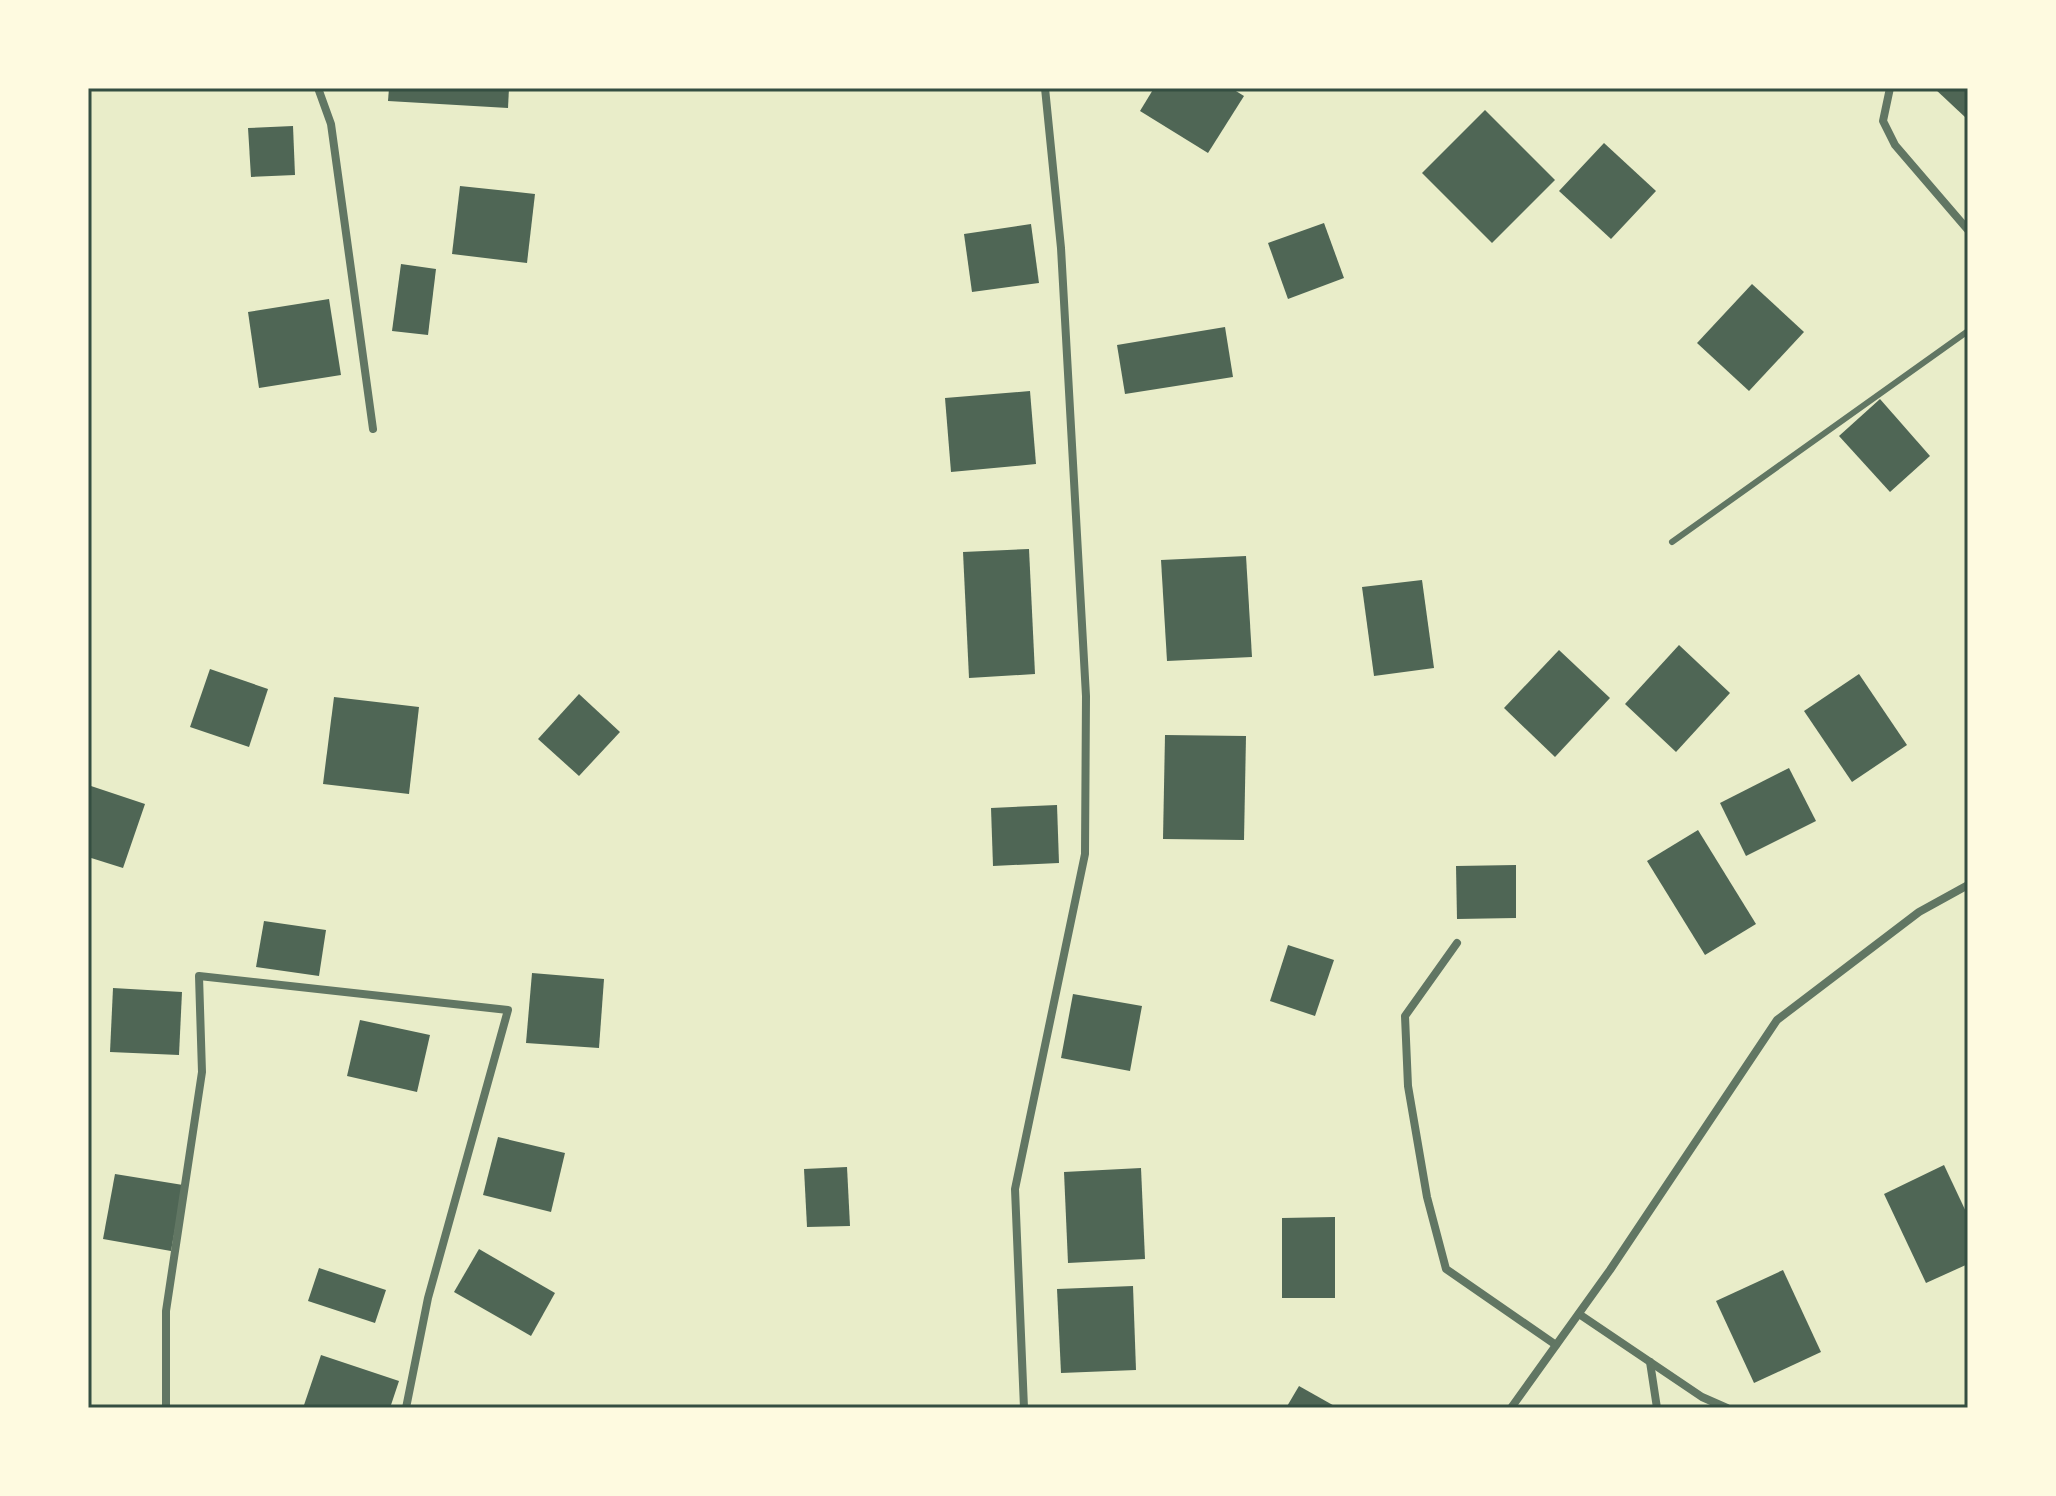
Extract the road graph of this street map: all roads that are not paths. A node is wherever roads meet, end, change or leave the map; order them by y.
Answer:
1 (318, 88) edge
2 (1045, 88) edge
3 (1890, 88) edge
4 (1968, 230) edge
5 (1968, 331) edge
6 (373, 429) dead end
7 (1672, 542) dead end
8 (1968, 885) edge
9 (1457, 943) dead end
10 (1579, 1314) junction
11 (1556, 1345) junction
12 (1650, 1362) junction
13 (166, 1408) edge
14 (406, 1408) edge
15 (1024, 1408) edge
16 (1511, 1408) edge
17 (1657, 1408) edge
18 (1727, 1408) edge

1 - 6 street
2 - 15 street
3 - 4 street
5 - 7 lane
8 - 10 street
9 - 11 street
10 - 11 street
10 - 12 street
11 - 16 street
12 - 17 street
12 - 18 street
13 - 14 street

